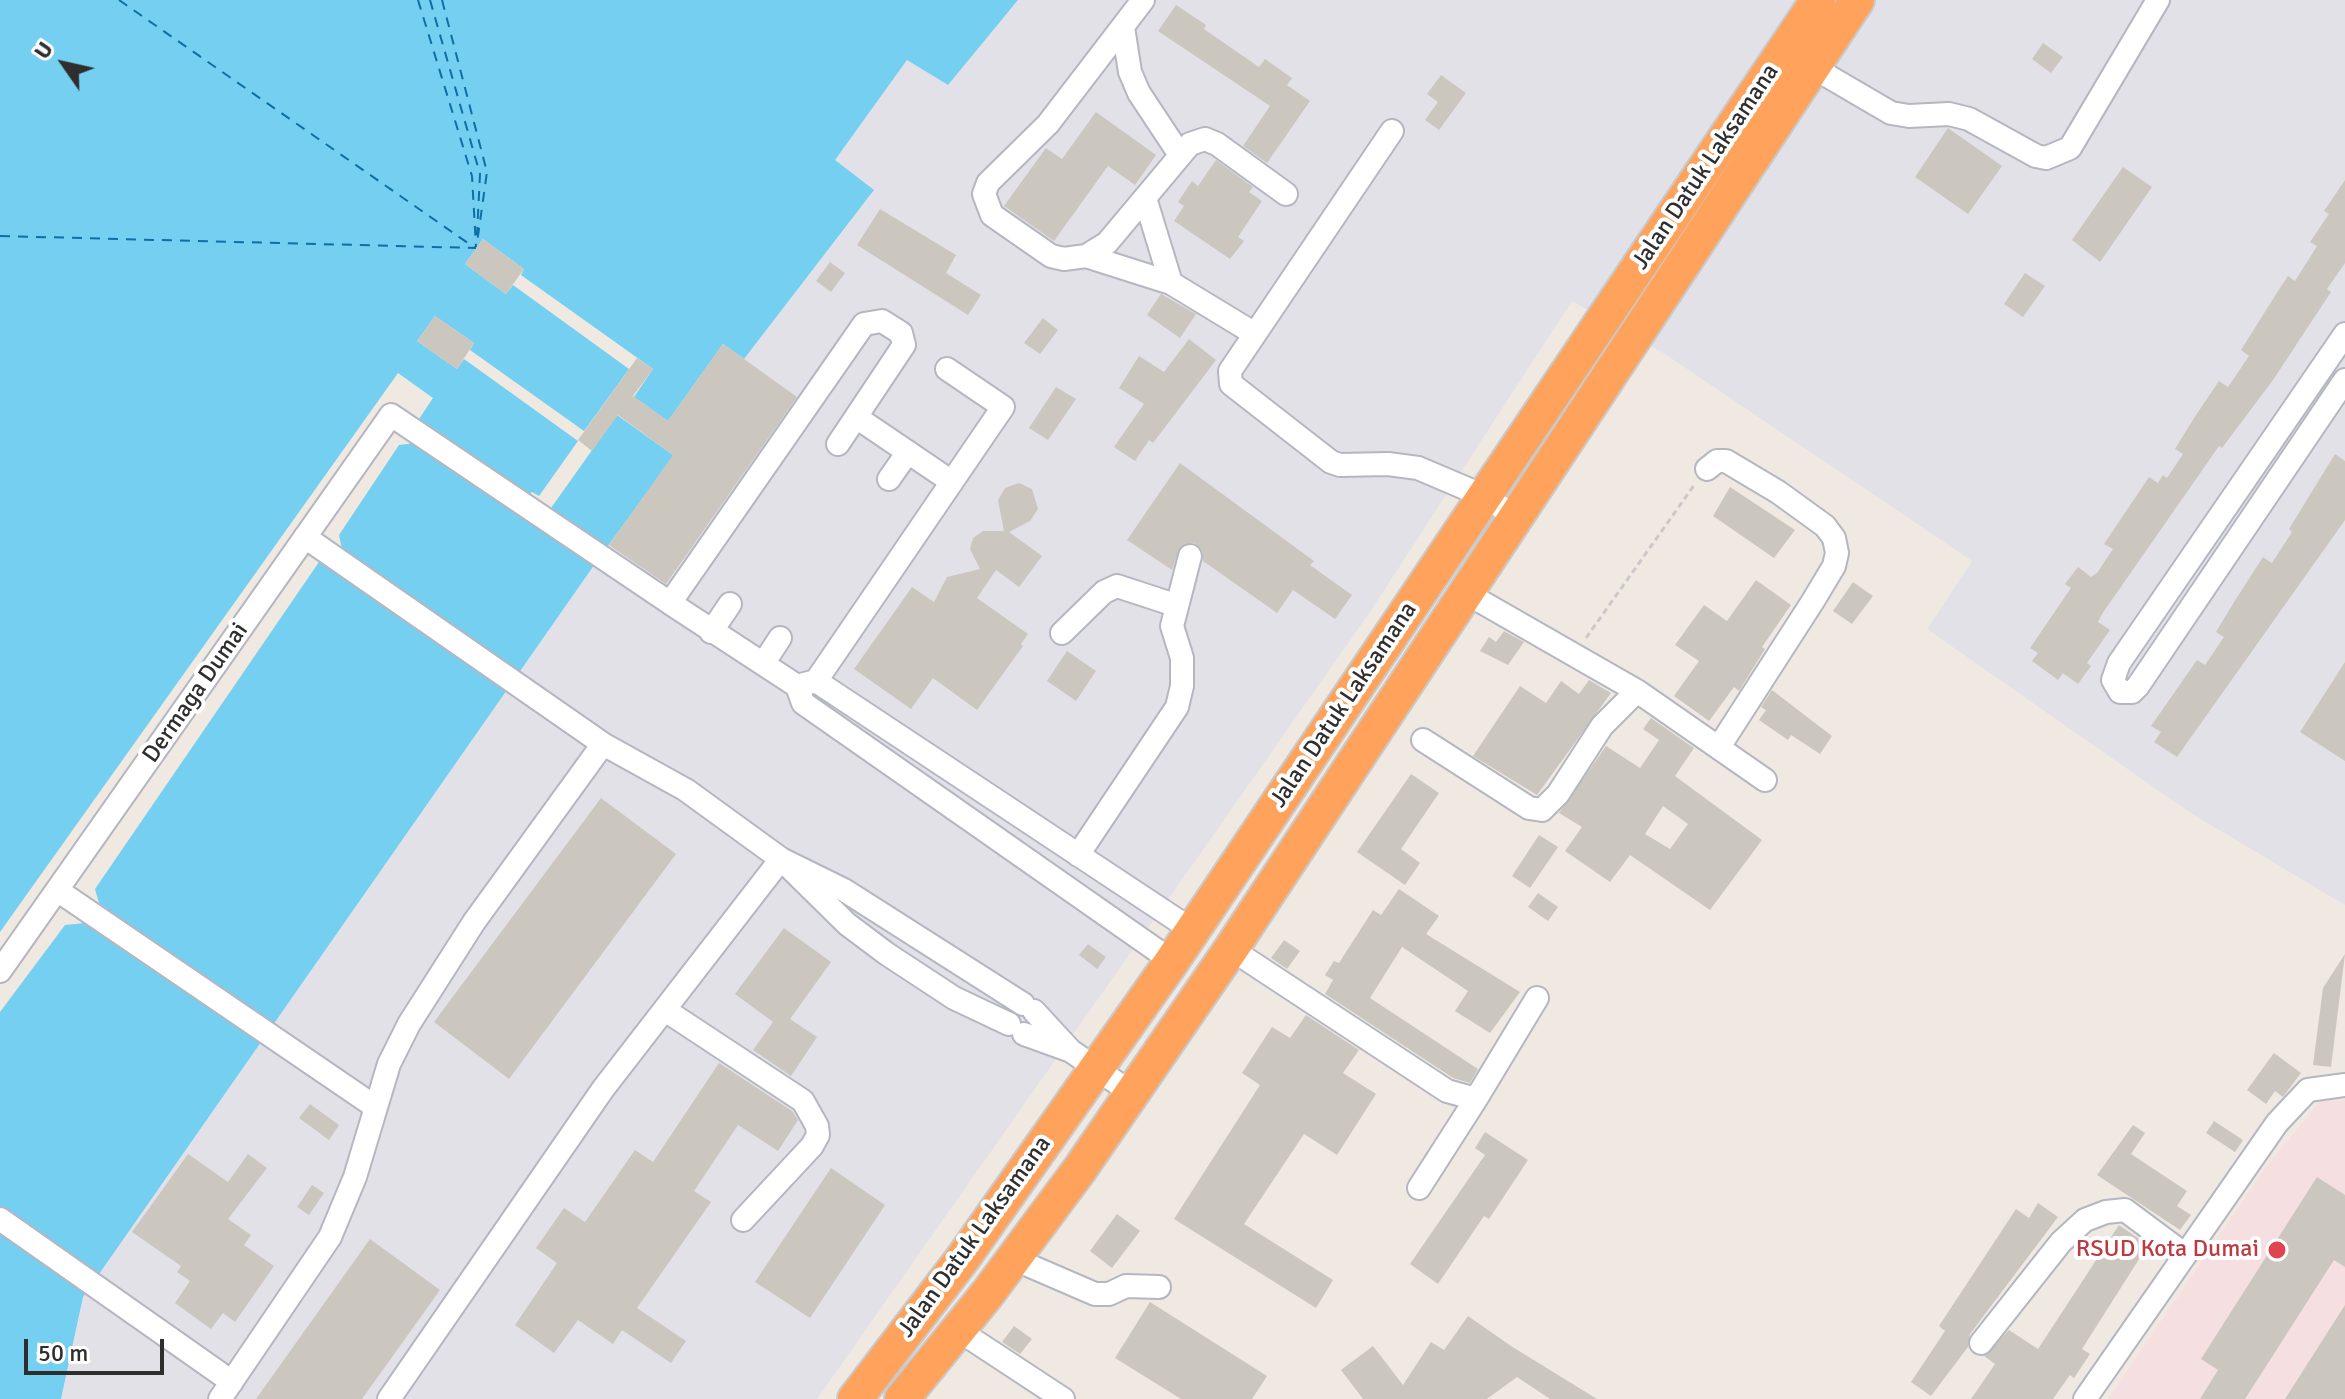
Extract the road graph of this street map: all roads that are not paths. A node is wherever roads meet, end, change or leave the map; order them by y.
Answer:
1 (1818, 0) edge
2 (1857, 0) edge
3 (2158, 0) edge
4 (1131, 9) edge
5 (1798, 59) junction
6 (1392, 131) dead end
7 (1180, 155) junction
8 (1286, 194) dead end
9 (1145, 198) junction
10 (1086, 256) junction
11 (1171, 283) junction
12 (1255, 334) junction
13 (2345, 334) edge
14 (947, 369) dead end
15 (2345, 380) edge
16 (856, 417) junction
17 (838, 444) dead end
18 (908, 452) junction
19 (1707, 469) road end
20 (889, 479) dead end
21 (952, 482) junction
22 (1484, 496) junction
23 (1516, 517) junction
24 (305, 537) junction
25 (1190, 556) dead end
26 (1466, 593) junction
27 (670, 603) junction
28 (730, 604) dead end
29 (1175, 605) junction
30 (711, 632) junction
31 (1062, 633) dead end
32 (780, 638) dead end
33 (763, 664) junction
34 (807, 684) junction
35 (1637, 691) junction
36 (1423, 740) dead end
37 (603, 744) junction
38 (1719, 747) junction
39 (1765, 780) dead end
40 (1078, 855) junction
41 (781, 859) junction
42 (57, 890) junction
43 (1192, 930) junction
44 (1231, 949) junction
45 (1172, 961) junction
46 (0, 971) edge
47 (1537, 998) dead end
48 (665, 1010) junction
49 (1084, 1060) junction
50 (2345, 1085) edge
51 (1130, 1092) junction
52 (1476, 1099) junction
53 (374, 1106) junction
54 (1419, 1188) dead end
55 (0, 1219) edge
56 (743, 1220) dead end
57 (2184, 1254) junction
58 (1014, 1259) junction
59 (1159, 1287) dead end
60 (958, 1330) junction
61 (1981, 1343) dead end
62 (226, 1391) edge
63 (389, 1399) edge
64 (855, 1399) edge
65 (902, 1399) edge
66 (1063, 1399) edge
67 (2085, 1399) edge

1 - 5 highway, Jalan Datuk Laksamana
2 - 5 highway, Jalan Datuk Laksamana
3 - 5 street
4 - 7 street
4 - 10 street
5 - 22 highway, Jalan Datuk Laksamana
5 - 23 highway, Jalan Datuk Laksamana
6 - 12 street
7 - 8 street
7 - 9 street
9 - 10 street
9 - 11 street
10 - 11 street
11 - 12 street
12 - 22 street
13 - 15 street
14 - 21 street
16 - 17 street
16 - 18 street
16 - 27 street
18 - 20 street
18 - 21 street
19 - 38 street
21 - 34 street
22 - 23 street
22 - 43 highway, Jalan Datuk Laksamana
23 - 26 highway, Jalan Datuk Laksamana
24 - 27 street, Dermaga Dumai
24 - 37 street
24 - 42 street, Dermaga Dumai
25 - 29 street
26 - 35 street
26 - 44 highway, Jalan Datuk Laksamana
27 - 30 street
28 - 30 street
29 - 31 street
29 - 40 street
30 - 33 street
32 - 33 street
33 - 34 street
34 - 40 street
34 - 45 street
35 - 36 street
35 - 38 street
37 - 41 street
37 - 53 street
38 - 39 street
40 - 43 street
41 - 48 street
41 - 49 street
41 - 49 street
42 - 46 street, Dermaga Dumai
42 - 53 street
43 - 45 highway, Jalan Datuk Laksamana
44 - 51 highway, Jalan Datuk Laksamana
44 - 52 street
45 - 49 highway, Jalan Datuk Laksamana
47 - 52 street
48 - 56 street
48 - 63 street
49 - 51 street
49 - 64 highway, Jalan Datuk Laksamana
50 - 57 street
51 - 58 highway, Jalan Datuk Laksamana
52 - 54 street
53 - 62 street
55 - 62 street
57 - 61 street
57 - 67 street
58 - 59 street
58 - 60 highway, Jalan Datuk Laksamana
60 - 65 highway, Jalan Datuk Laksamana
60 - 66 street

